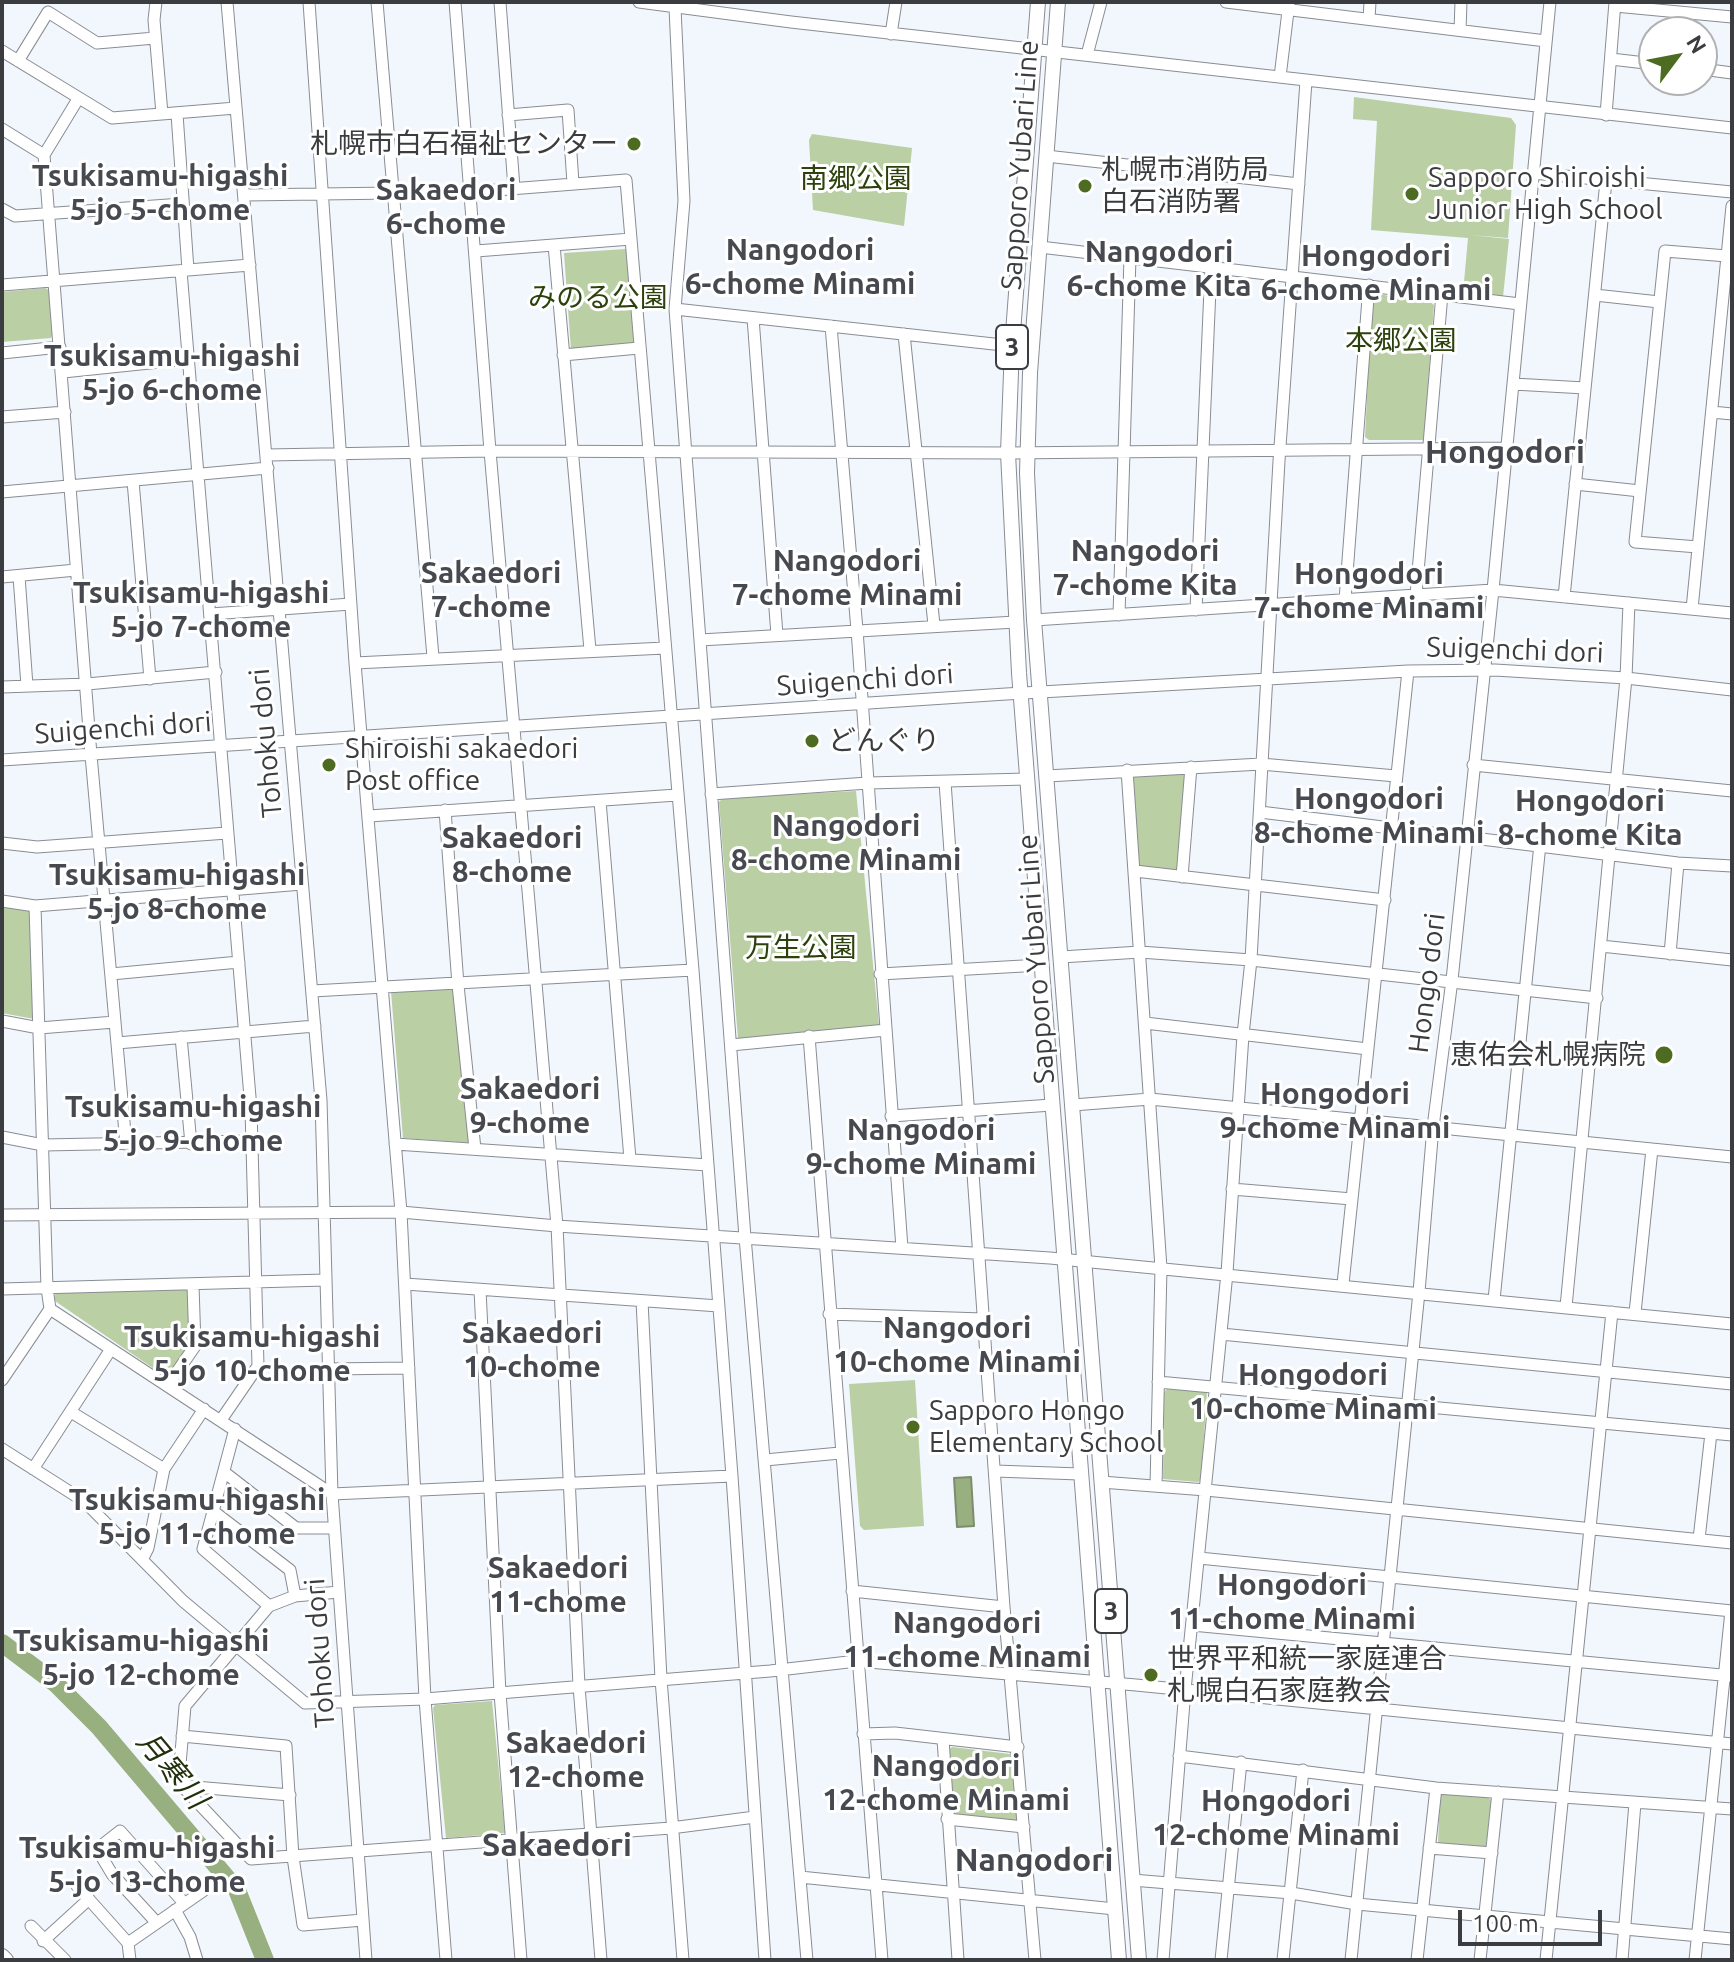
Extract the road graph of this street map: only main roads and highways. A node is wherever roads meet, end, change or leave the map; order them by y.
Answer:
1 (1038, 2) edge
2 (1058, 2) edge
3 (1119, 1960) edge
4 (1139, 1960) edge

1 - 3 main road, Sapporo Yubari Line / 3
2 - 4 main road, Sapporo Yubari Line / 3

